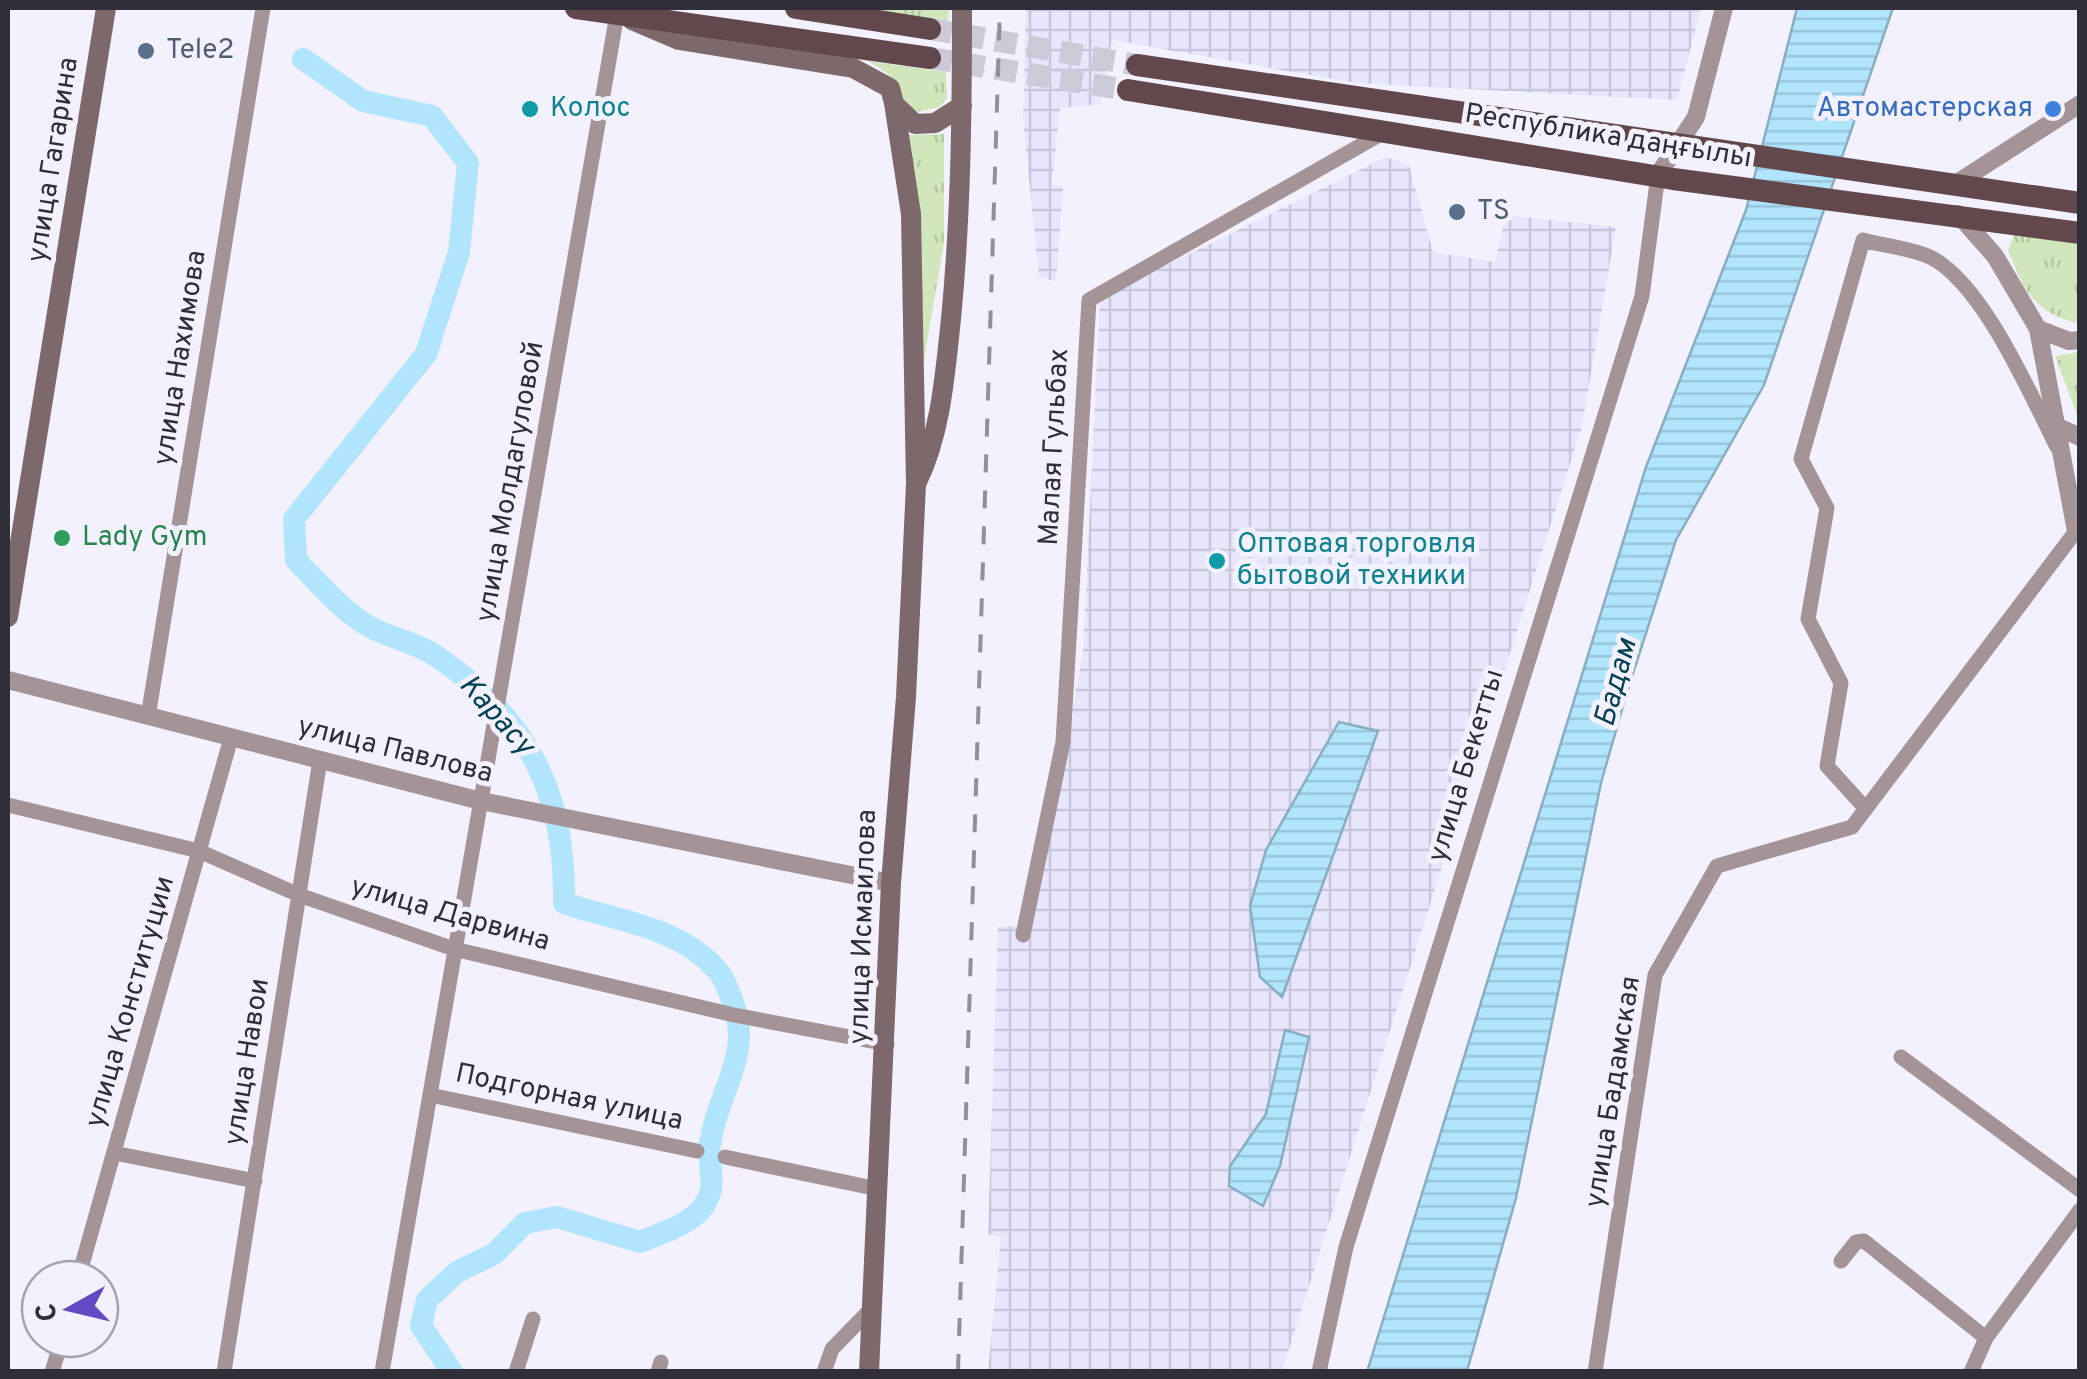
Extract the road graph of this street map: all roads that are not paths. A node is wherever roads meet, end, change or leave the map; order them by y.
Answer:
1 (106, 8) edge
2 (263, 8) edge
3 (576, 8) edge
4 (796, 8) edge
5 (962, 8) edge
6 (1724, 8) edge
7 (617, 14) junction
8 (930, 29) tunnel mouth
9 (930, 58) tunnel mouth
10 (1136, 65) tunnel mouth
11 (1128, 90) tunnel mouth
12 (894, 103) junction
13 (2080, 104) edge
14 (962, 106) junction
15 (1386, 131) junction
16 (1680, 145) junction
17 (1666, 177) junction
18 (1957, 183) junction
19 (2080, 204) edge
20 (1958, 214) junction
21 (2007, 221) junction
22 (2075, 232) edge
23 (1995, 256) junction
24 (2038, 329) junction
25 (2080, 340) edge
26 (2056, 426) junction
27 (2080, 437) edge
28 (2061, 456) junction
29 (916, 484) junction
30 (2078, 525) edge
31 (8, 617) edge
32 (8, 680) edge
33 (148, 717) junction
34 (231, 738) junction
35 (320, 760) junction
36 (481, 801) junction
37 (8, 805) edge
38 (1866, 809) junction
39 (199, 852) junction
40 (891, 883) junction
41 (299, 894) junction
42 (1023, 935) dead end
43 (454, 948) junction
44 (887, 1044) junction
45 (1900, 1057) dead end
46 (430, 1094) junction
47 (697, 1151) dead end
48 (114, 1153) junction
49 (725, 1157) dead end
50 (255, 1182) junction
51 (878, 1190) junction
52 (2080, 1190) edge
53 (2080, 1210) edge
54 (84, 1259) edge
55 (1841, 1261) dead end
56 (872, 1308) junction
57 (533, 1319) dead end
58 (1986, 1338) junction
59 (224, 1372) edge
60 (382, 1372) edge
61 (516, 1372) edge
62 (824, 1372) edge
63 (869, 1372) edge
64 (1319, 1372) edge
65 (1594, 1372) edge
66 (1971, 1372) edge

1 - 31 main road, улица Гагарина
2 - 33 street, улица Нахимова
3 - 7 main road
4 - 8 main road
5 - 14 main road, улица Исмаилова
6 - 16 street
7 - 9 main road
7 - 12 main road
7 - 36 street, улица Молдагуловой
10 - 16 main road, Республика даңғылы
11 - 15 main road, Республика даңғылы
12 - 14 main road
12 - 29 main road, улица Исмаилова
13 - 18 street
14 - 29 main road, улица Исмаилова
15 - 17 main road, Республика даңғылы
15 - 42 street, Малая Гульбах
16 - 17 street
16 - 18 main road, Республика даңғылы
17 - 20 main road, Республика даңғылы
17 - 64 street, улица Бекетты
18 - 19 main road, Республика даңғылы
20 - 21 main road, Республика даңғылы
20 - 23 street
21 - 22 main road, Республика даңғылы
21 - 23 street
23 - 24 street
24 - 25 street
24 - 26 street
26 - 27 street
26 - 28 street
28 - 30 street
28 - 38 street
29 - 40 main road, улица Исмаилова
30 - 38 street, улица Бадамская
32 - 33 street, улица Павлова
33 - 34 street, улица Павлова
34 - 35 street, улица Павлова
34 - 39 street, улица Конституции
35 - 36 street, улица Павлова
35 - 41 street, улица Навои
36 - 40 street, улица Павлова
36 - 43 street, улица Молдагуловой
37 - 39 street, улица Дарвина
38 - 65 street, улица Бадамская
39 - 41 street, улица Дарвина
39 - 48 street, улица Конституции
40 - 44 main road, улица Исмаилова
41 - 43 street, улица Дарвина
41 - 50 street, улица Навои
43 - 44 street, улица Дарвина
43 - 46 street, улица Молдагуловой
44 - 51 main road, улица Исмаилова
45 - 52 street
46 - 47 street, Подгорная улица
46 - 60 street, улица Молдагуловой
48 - 50 street
48 - 54 street, улица Конституции
49 - 51 street
50 - 59 street, улица Навои
51 - 56 main road, улица Исмаилова
53 - 58 street
55 - 58 street
56 - 62 street
56 - 63 main road, улица Исмаилова
57 - 61 street
58 - 66 street

